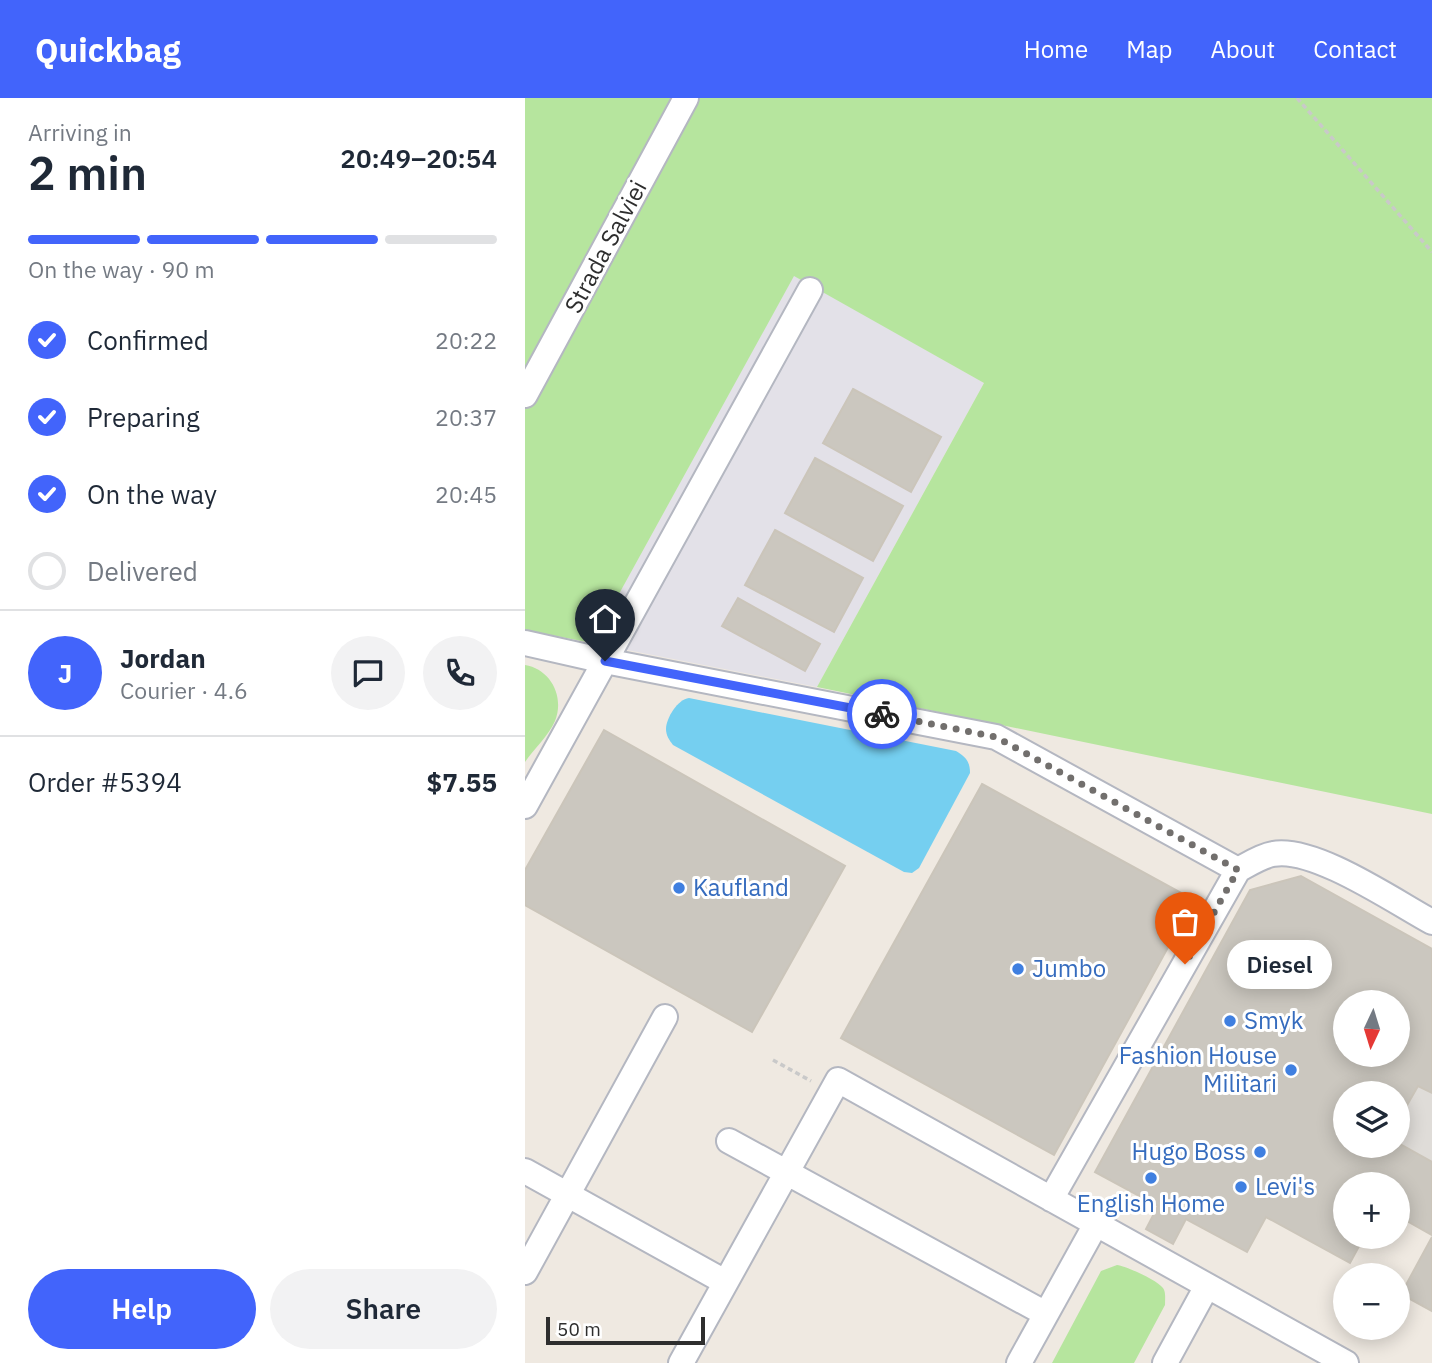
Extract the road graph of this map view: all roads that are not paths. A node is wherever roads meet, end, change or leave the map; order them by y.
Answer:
1 (686, 98) edge
2 (810, 290) dead end
3 (525, 395) edge
4 (525, 643) edge
5 (605, 661) junction
6 (525, 806) edge
7 (1238, 870) junction
8 (1432, 922) edge
9 (665, 1017) dead end
10 (729, 1141) dead end
11 (525, 1171) edge
12 (786, 1172) junction
13 (568, 1195) junction
14 (1051, 1199) junction
15 (1096, 1224) junction
16 (525, 1272) edge
17 (725, 1282) junction
18 (1207, 1286) junction
19 (1046, 1314) junction
20 (681, 1363) edge
21 (1019, 1363) edge
22 (1165, 1363) edge
23 (1346, 1363) edge

1 - 3 street, Strada Salviei
2 - 5 street
4 - 5 street
5 - 6 street
5 - 7 street
7 - 8 street
7 - 14 street
9 - 13 street
10 - 12 street
11 - 13 street
12 - 14 street
12 - 17 street
12 - 19 street
13 - 16 street
13 - 17 street
14 - 15 street
15 - 18 street
15 - 19 street
17 - 20 street
18 - 22 street
18 - 23 street
19 - 21 street

